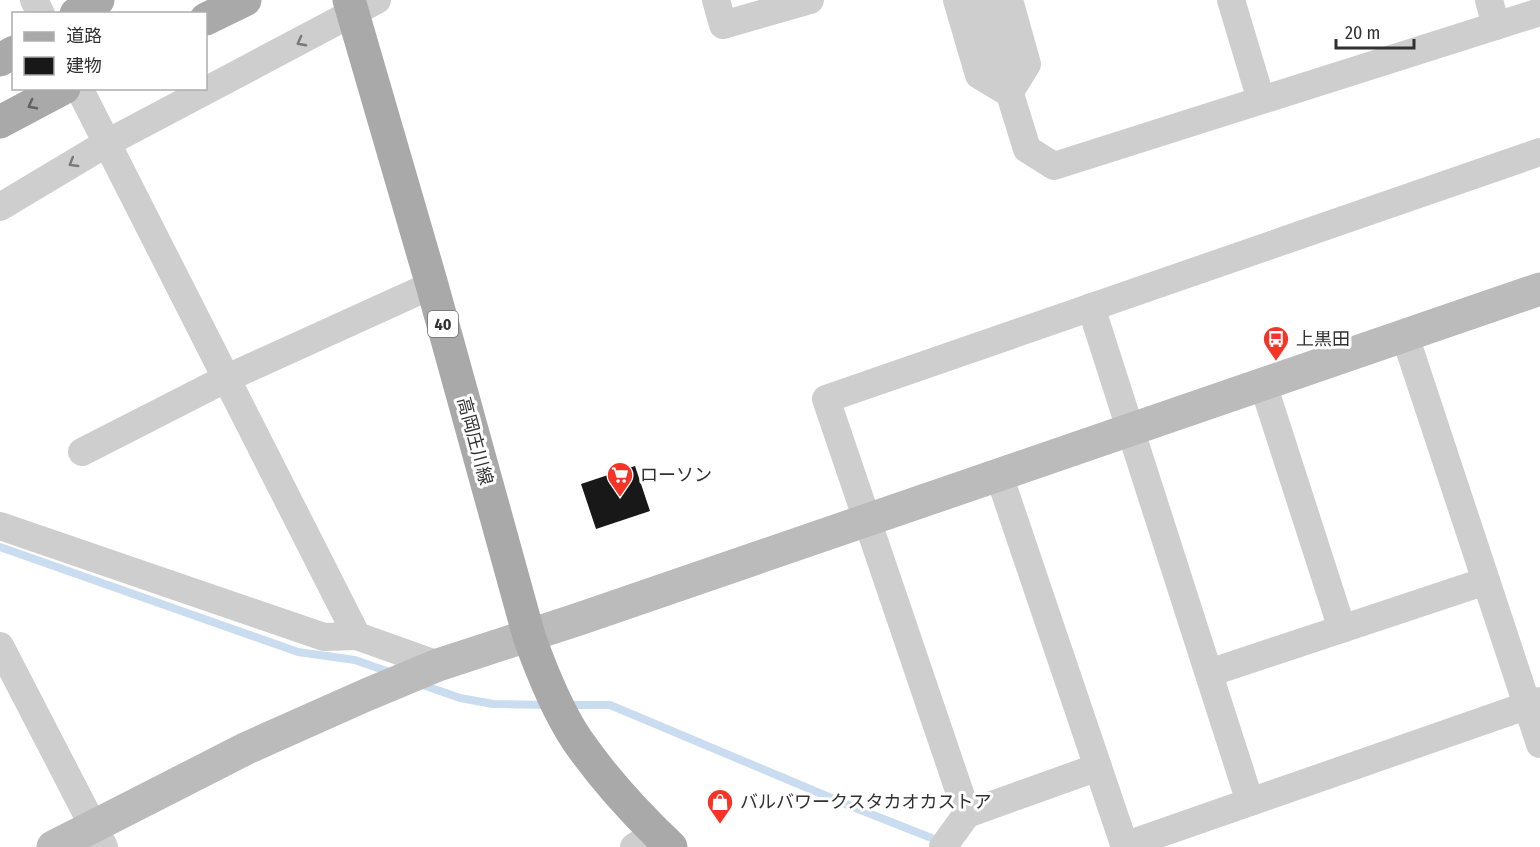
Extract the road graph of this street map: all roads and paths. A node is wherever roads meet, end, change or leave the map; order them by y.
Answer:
1 (98, 0) edge
2 (245, 0) edge
3 (716, 0) edge
4 (810, 0) edge
5 (957, 0) edge
6 (981, 0) edge
7 (1009, 0) edge
8 (1231, 0) edge
9 (360, 4) edge
10 (79, 12) edge
11 (1540, 12) edge
12 (1492, 13) edge
13 (207, 19) edge
14 (207, 88) edge
15 (60, 90) edge
16 (80, 90) edge
17 (203, 90) edge
18 (1009, 93) junction
19 (1261, 100) junction
20 (0, 122) edge
21 (107, 143) junction
22 (1540, 152) edge
23 (0, 207) edge
24 (432, 285) junction
25 (1539, 293) edge
26 (1091, 307) junction
27 (1405, 336) junction
28 (225, 379) junction
29 (1263, 384) junction
30 (1131, 430) junction
31 (82, 452) dead end
32 (999, 475) junction
33 (867, 520) junction
34 (0, 526) edge
35 (1486, 581) junction
36 (1342, 629) junction
37 (357, 636) junction
38 (529, 636) junction
39 (0, 646) edge
40 (428, 669) junction
41 (1209, 673) junction
42 (1534, 704) edge
43 (1540, 744) edge
44 (1098, 768) junction
45 (1250, 802) junction
46 (967, 814) junction
47 (99, 837) edge
48 (654, 842) edge
49 (1124, 846) edge
50 (53, 847) edge
51 (943, 847) edge

1 - 10 main road
2 - 13 main road
3 - 4 street
5 - 18 street
6 - 18 street
7 - 18 street
8 - 19 street
9 -> 14 street
9 - 24 main road, 高岡庄川線 / 40
11 - 12 street
12 - 19 street
15 -> 20 main road
16 - 21 street
17 -> 21 street
18 - 19 street
21 -> 23 street
21 - 28 street
22 - 26 street
24 - 28 street
24 - 38 main road, 高岡庄川線 / 40
25 - 27 street
26 - 30 street
26 - 33 street
27 - 29 street
27 - 35 street
28 - 31 street
28 - 37 street
29 - 30 street
29 - 36 street
30 - 32 street
30 - 41 street
32 - 33 street
32 - 44 street
33 - 38 street
33 - 46 street
34 - 37 street
35 - 36 street
35 - 42 street
36 - 41 street
37 - 40 street
38 - 40 street
38 - 48 main road, 高岡庄川線 / 40
39 - 47 street
40 - 47 street
41 - 45 street
42 - 43 street
42 - 45 street
44 - 46 street
44 - 49 street
45 - 49 street
46 - 51 street
47 - 50 street

